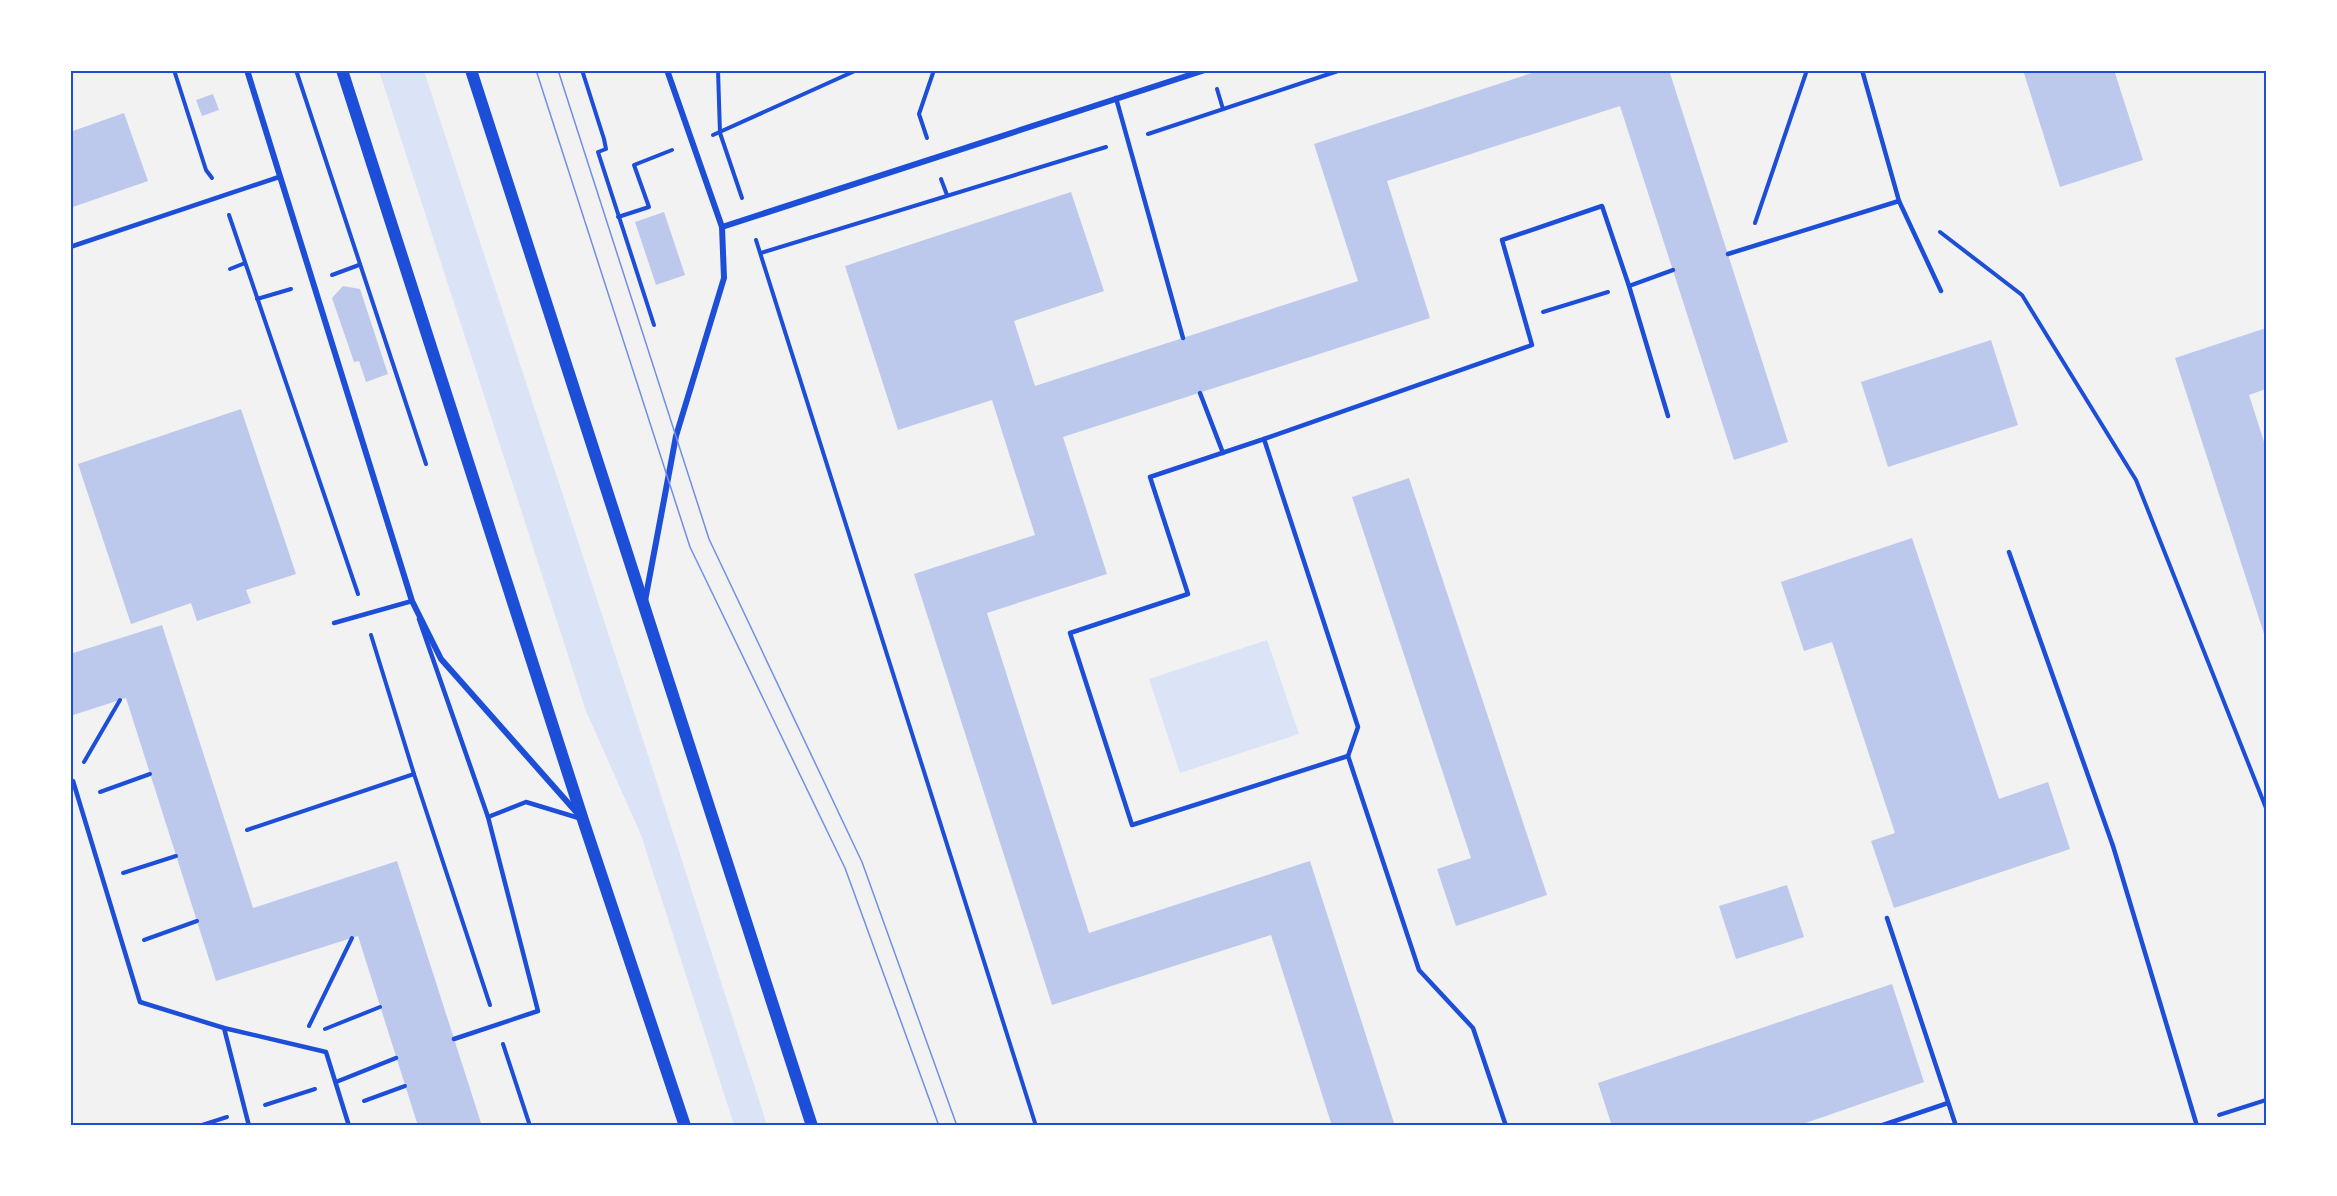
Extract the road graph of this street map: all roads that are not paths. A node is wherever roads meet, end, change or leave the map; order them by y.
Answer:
1 (247, 70) edge
2 (342, 70) edge
3 (471, 70) edge
4 (667, 70) edge
5 (1205, 70) edge
6 (1862, 70) edge
7 (1116, 98) junction
8 (279, 177) junction
9 (1899, 201) junction
10 (722, 227) junction
11 (70, 247) edge
12 (1728, 254) dead end
13 (1673, 270) dead end
14 (1629, 286) junction
15 (1941, 291) dead end
16 (1183, 338) dead end
17 (1200, 393) dead end
18 (1668, 416) dead end
19 (1264, 439) junction
20 (1223, 453) junction
21 (2009, 552) dead end
22 (412, 601) junction
23 (645, 604) junction
24 (334, 623) dead end
25 (1348, 756) junction
26 (72, 781) edge
27 (488, 817) junction
28 (583, 820) junction
29 (1887, 918) dead end
30 (224, 1028) junction
31 (454, 1039) dead end
32 (396, 1058) dead end
33 (336, 1082) junction
34 (1948, 1103) junction
35 (249, 1125) edge
36 (349, 1125) edge
37 (685, 1125) edge
38 (812, 1125) edge
39 (1506, 1125) edge
40 (1880, 1125) edge
41 (1956, 1125) edge
42 (2197, 1125) edge

1 - 8 street
2 - 28 main road
3 - 23 main road
4 - 10 street
5 - 7 street
6 - 9 lane
7 - 10 street
7 - 16 lane
8 - 11 lane
8 - 22 street
9 - 12 lane
9 - 15 lane
10 - 23 street
13 - 14 lane
14 - 18 lane
14 - 19 lane
17 - 20 lane
19 - 20 lane
19 - 25 lane
20 - 25 lane
21 - 42 lane
22 - 24 lane
22 - 27 lane
22 - 28 street
23 - 38 main road
25 - 39 lane
26 - 30 lane
27 - 28 lane
27 - 31 lane
28 - 37 main road
29 - 34 lane
30 - 33 lane
30 - 35 lane
32 - 33 lane
33 - 36 lane
34 - 40 lane
34 - 41 lane

